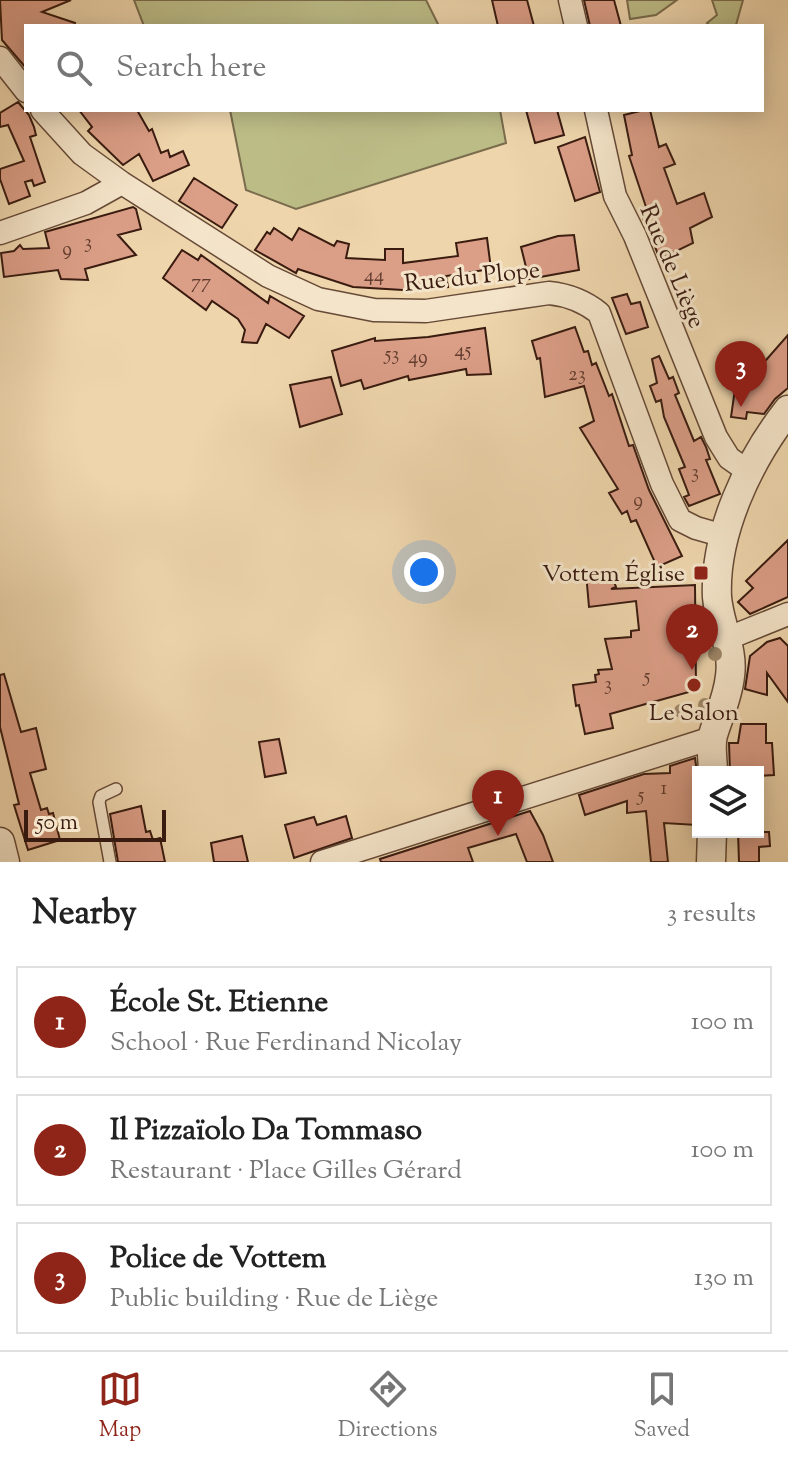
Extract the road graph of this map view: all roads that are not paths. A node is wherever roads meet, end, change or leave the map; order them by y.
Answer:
1 (570, 0) edge
2 (576, 24) edge
3 (0, 58) edge
4 (24, 88) edge
5 (44, 112) edge
6 (596, 112) edge
7 (122, 183) junction
8 (0, 233) edge
9 (788, 410) edge
10 (749, 472) junction
11 (724, 536) junction
12 (788, 614) edge
13 (726, 636) junction
14 (712, 738) junction
15 (713, 766) edge
16 (116, 789) dead end
17 (712, 838) edge
18 (0, 842) edge
19 (5, 862) edge
20 (110, 862) edge
21 (322, 862) edge
22 (711, 862) edge

1 - 2 street
3 - 4 street
5 - 7 street, Rue du Plope
6 - 10 street, Rue de Liège
7 - 8 street
7 - 11 street, Rue du Plope
9 - 10 street
10 - 11 street
11 - 13 street
12 - 13 street
13 - 14 street
14 - 15 street
14 - 21 street
16 - 20 lane
17 - 22 street
18 - 19 street

